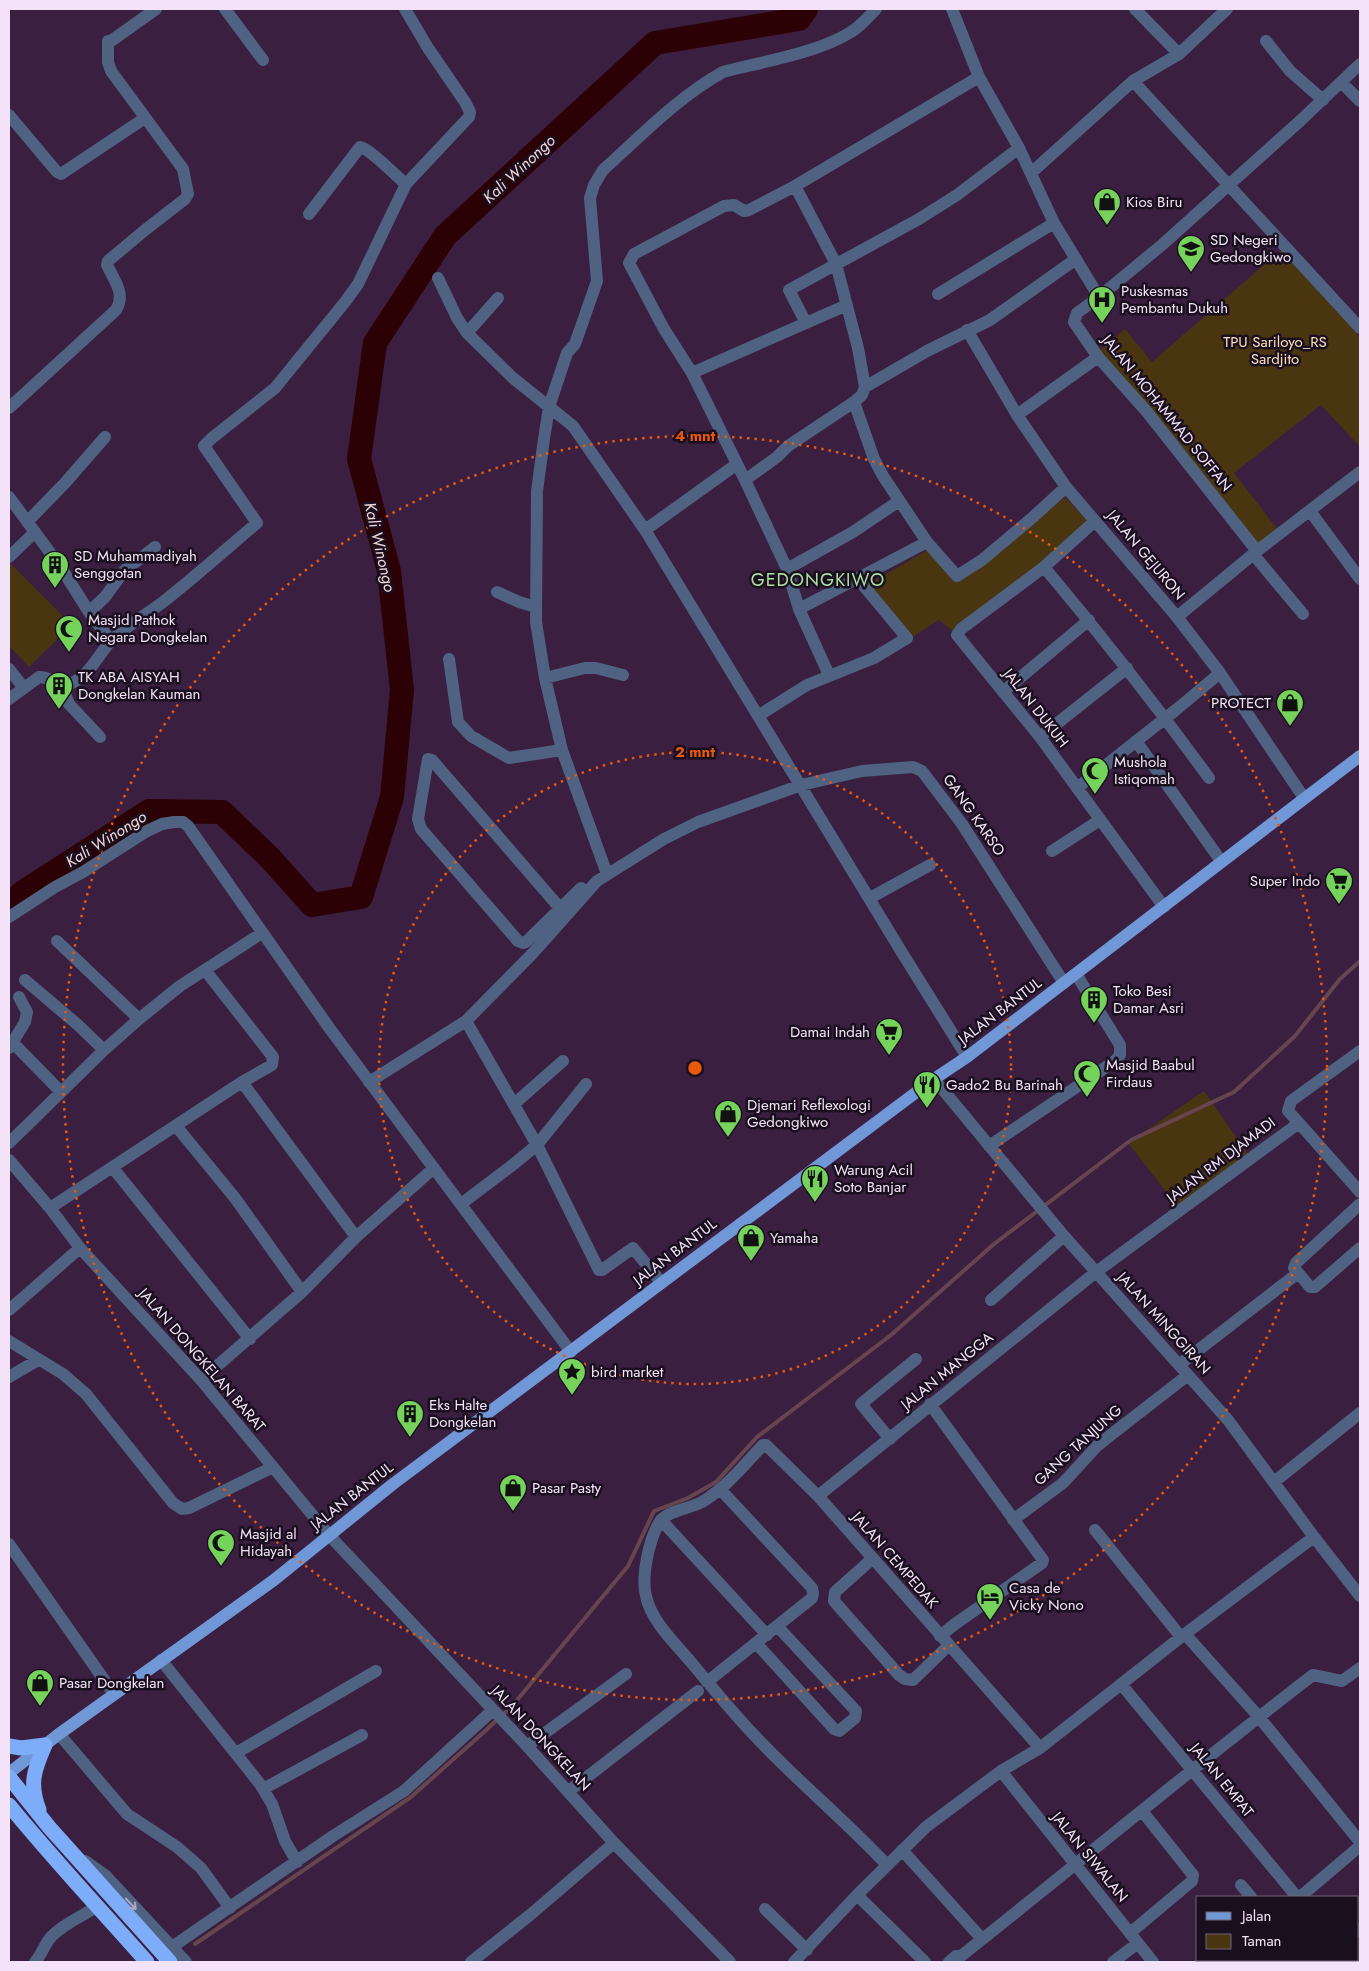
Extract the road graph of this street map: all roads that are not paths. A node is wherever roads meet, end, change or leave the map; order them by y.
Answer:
1 (156, 9) edge
2 (225, 9) edge
3 (405, 9) edge
4 (876, 9) edge
5 (1135, 9) edge
6 (1227, 9) edge
7 (955, 10) edge
8 (1266, 41) dead end
9 (1179, 54) junction
10 (264, 60) dead end
11 (1360, 64) edge
12 (979, 77) junction
13 (1133, 81) junction
14 (1341, 82) junction
15 (1323, 100) junction
16 (1360, 101) edge
17 (9, 115) edge
18 (145, 118) junction
19 (1018, 148) junction
20 (1031, 173) junction
21 (406, 184) junction
22 (795, 186) junction
23 (1227, 186) junction
24 (309, 214) dead end
25 (1054, 223) junction
26 (1076, 260) junction
27 (836, 264) junction
28 (438, 278) dead end
29 (938, 294) dead end
30 (498, 298) dead end
31 (1100, 298) junction
32 (846, 305) junction
33 (806, 323) junction
34 (1360, 328) edge
35 (967, 330) junction
36 (467, 333) junction
37 (1098, 357) junction
38 (692, 373) junction
39 (865, 387) junction
40 (854, 402) junction
41 (9, 408) edge
42 (554, 410) junction
43 (1016, 415) junction
44 (105, 437) dead end
45 (737, 464) junction
46 (1360, 472) edge
47 (745, 480) junction
48 (1066, 487) junction
49 (9, 497) edge
50 (899, 501) junction
51 (1310, 511) junction
52 (1095, 521) junction
53 (31, 527) junction
54 (645, 530) junction
55 (927, 542) junction
56 (155, 547) dead end
57 (1255, 553) junction
58 (9, 557) edge
59 (1356, 563) edge
60 (1044, 567) junction
61 (787, 569) junction
62 (858, 578) junction
63 (1360, 579) edge
64 (497, 592) dead end
65 (536, 607) junction
66 (800, 609) junction
67 (89, 612) junction
68 (1303, 614) dead end
69 (1176, 616) junction
70 (1089, 620) junction
71 (111, 641) junction
72 (449, 658) dead end
73 (1127, 668) junction
74 (9, 669) edge
75 (1220, 672) junction
76 (623, 675) dead end
77 (829, 675) junction
78 (545, 678) junction
79 (61, 684) junction
80 (24, 688) junction
81 (1003, 692) junction
82 (9, 700) edge
83 (758, 716) junction
84 (1166, 717) junction
85 (100, 737) dead end
86 (1040, 737) junction
87 (1136, 741) junction
88 (562, 750) junction
89 (1360, 756) edge
90 (1209, 778) dead end
91 (801, 785) junction
92 (1077, 788) junction
93 (1304, 798) junction
94 (1100, 820) junction
95 (1052, 851) dead end
96 (1221, 861) junction
97 (930, 865) dead end
98 (607, 874) junction
99 (590, 888) junction
100 (870, 898) junction
101 (559, 907) junction
102 (1164, 907) junction
103 (9, 917) edge
104 (262, 934) junction
105 (57, 941) dead end
106 (205, 970) junction
107 (1076, 974) junction
108 (25, 980) dead end
109 (1064, 983) junction
110 (19, 997) dead end
111 (139, 1019) junction
112 (466, 1021) junction
113 (10, 1047) edge
114 (104, 1050) junction
115 (1360, 1051) edge
116 (967, 1057) junction
117 (563, 1062) dead end
118 (934, 1078) junction
119 (242, 1082) junction
120 (369, 1082) junction
121 (586, 1084) dead end
122 (61, 1092) junction
123 (514, 1104) junction
124 (1299, 1123) junction
125 (176, 1126) junction
126 (9, 1144) edge
127 (536, 1145) junction
128 (989, 1146) junction
129 (9, 1160) edge
130 (113, 1168) junction
131 (434, 1168) junction
132 (1360, 1192) edge
133 (461, 1204) junction
134 (1360, 1204) edge
135 (50, 1208) junction
136 (1064, 1236) junction
137 (356, 1237) junction
138 (80, 1248) junction
139 (1360, 1248) edge
140 (1096, 1272) junction
141 (1298, 1273) junction
142 (661, 1282) junction
143 (302, 1292) junction
144 (991, 1300) dead end
145 (9, 1310) edge
146 (250, 1339) junction
147 (9, 1341) edge
148 (571, 1352) junction
149 (916, 1359) dead end
150 (38, 1360) junction
151 (1184, 1370) junction
152 (9, 1377) edge
153 (201, 1380) junction
154 (930, 1404) junction
155 (1360, 1412) edge
156 (890, 1439) junction
157 (273, 1467) junction
158 (1274, 1482) junction
159 (720, 1489) junction
160 (818, 1496) junction
161 (660, 1520) junction
162 (1013, 1520) junction
163 (1095, 1530) dead end
164 (329, 1534) junction
165 (1314, 1537) junction
166 (9, 1544) edge
167 (872, 1559) junction
168 (1360, 1596) edge
169 (772, 1630) junction
170 (1183, 1635) junction
171 (944, 1641) junction
172 (756, 1643) junction
173 (162, 1660) junction
174 (1360, 1668) edge
175 (376, 1671) dead end
176 (626, 1674) dead end
177 (708, 1682) junction
178 (1121, 1684) junction
179 (698, 1692) dead end
180 (114, 1694) junction
181 (494, 1710) junction
182 (1259, 1717) junction
183 (59, 1734) junction
184 (362, 1735) dead end
185 (45, 1745) junction
186 (9, 1746) edge
187 (527, 1746) junction
188 (1040, 1748) junction
189 (236, 1753) junction
190 (1193, 1770) junction
191 (1001, 1771) junction
192 (12, 1772) edge
193 (263, 1789) junction
194 (569, 1791) junction
195 (9, 1806) edge
196 (1142, 1812) junction
197 (42, 1818) junction
198 (9, 1820) edge
199 (29, 1831) junction
200 (1360, 1842) edge
201 (614, 1843) junction
202 (1360, 1846) edge
203 (902, 1850) junction
204 (297, 1862) junction
205 (1075, 1865) junction
206 (887, 1866) junction
207 (1241, 1886) dead end
208 (857, 1895) junction
209 (1250, 1896) edge
210 (1297, 1896) edge
211 (1299, 1896) edge
212 (98, 1906) junction
213 (230, 1908) junction
214 (765, 1909) dead end
215 (1134, 1938) junction
216 (982, 1939) junction
217 (806, 1950) junction
218 (171, 1955) edge
219 (35, 1962) edge
220 (147, 1962) edge
221 (186, 1962) edge
222 (471, 1962) edge
223 (730, 1962) edge
224 (794, 1962) edge
225 (925, 1962) edge
226 (949, 1962) edge
227 (1113, 1962) edge
228 (1153, 1962) edge

1 - 18 street
2 - 10 street
3 - 21 street
4 - 42 street
5 - 9 street
6 - 9 street
7 - 12 street
8 - 15 street
9 - 13 street
11 - 14 street, JALAN MOHAMMAD SOFFAN
12 - 19 street
12 - 22 street
13 - 20 street
13 - 23 street
14 - 15 street, JALAN MOHAMMAD SOFFAN
14 - 16 street
15 - 23 street, JALAN MOHAMMAD SOFFAN
17 - 18 street
18 - 41 street
19 - 20 street
19 - 27 street
20 - 25 street
21 - 24 street
21 - 71 street
22 - 27 street
22 - 38 street
23 - 31 street, JALAN MOHAMMAD SOFFAN
23 - 34 street
25 - 26 street
25 - 29 street
26 - 31 street
26 - 35 street
27 - 32 street
27 - 33 street
28 - 36 street
30 - 36 street
31 - 37 street, JALAN MOHAMMAD SOFFAN
32 - 33 street
32 - 39 street
33 - 38 street
35 - 39 street
35 - 43 street, JALAN GEJURON
36 - 42 street
37 - 43 street
37 - 57 street, JALAN MOHAMMAD SOFFAN
38 - 45 street
39 - 40 street
40 - 47 street
40 - 50 street
42 - 54 street
42 - 65 street
43 - 48 street, JALAN GEJURON
44 - 53 street
45 - 47 street
45 - 54 street
46 - 51 street
47 - 61 street
48 - 52 street, JALAN GEJURON
48 - 55 street
49 - 53 street
50 - 55 street
50 - 61 street
51 - 57 street
51 - 59 street
52 - 60 street
52 - 69 street, JALAN GEJURON
53 - 58 street
53 - 67 street
54 - 83 street
55 - 62 street
56 - 67 street
57 - 68 street, JALAN MOHAMMAD SOFFAN
57 - 69 street
59 - 63 street
60 - 70 street
60 - 81 street, JALAN DUKUH
61 - 66 street
62 - 66 street
62 - 77 street
64 - 65 street
65 - 78 street
66 - 77 street
67 - 71 street
69 - 75 street, JALAN GEJURON
70 - 73 street
70 - 81 street
71 - 79 street
72 - 88 street
73 - 84 street
73 - 86 street
74 - 80 street
75 - 84 street
75 - 93 street, JALAN GEJURON
76 - 78 street
77 - 83 street
78 - 88 street
79 - 80 street
79 - 85 street
80 - 82 street
81 - 86 street, JALAN DUKUH
83 - 91 street
84 - 87 street
84 - 90 street
86 - 92 street, JALAN DUKUH
87 - 92 street
87 - 96 street
88 - 98 street
89 - 93 main road, JALAN BANTUL
91 - 98 street, GANG KARSO
91 - 100 street
91 - 109 street, GANG KARSO
92 - 94 street, JALAN DUKUH
93 - 96 main road, JALAN BANTUL
94 - 95 street
94 - 102 street, JALAN DUKUH
96 - 102 main road, JALAN BANTUL
97 - 100 street
98 - 99 street, GANG KARSO
99 - 101 street
99 - 112 street
100 - 116 street
101 - 101 street
102 - 107 main road, JALAN BANTUL
103 - 104 street
104 - 106 street
104 - 120 street
105 - 111 street
106 - 111 street
106 - 119 street
107 - 109 main road, JALAN BANTUL
107 - 128 street
108 - 114 street
109 - 116 main road, JALAN BANTUL
110 - 113 street
111 - 114 street
112 - 120 street
112 - 123 street
113 - 122 street
114 - 122 street
115 - 124 street, JALAN RM DJAMADI
116 - 118 main road, JALAN BANTUL
117 - 123 street
118 - 128 street, JALAN MINGGIRAN
118 - 142 main road, JALAN BANTUL
119 - 125 street
119 - 137 street
120 - 131 street
121 - 127 street
122 - 126 street
123 - 127 street
124 - 132 street
124 - 140 street, JALAN RM DJAMADI
125 - 130 street
125 - 143 street
127 - 133 street
127 - 142 street
128 - 136 street, JALAN MINGGIRAN
129 - 135 street, JALAN DONGKELAN BARAT
130 - 135 street
130 - 146 street
131 - 133 street
131 - 137 street
133 - 148 street
134 - 141 street
135 - 138 street, JALAN DONGKELAN BARAT
136 - 140 street, JALAN MINGGIRAN
136 - 144 street
137 - 143 street
138 - 145 street
138 - 153 street, JALAN DONGKELAN BARAT
139 - 141 street
140 - 151 street, JALAN MINGGIRAN
140 - 154 street, JALAN MANGGA
141 - 151 street, GANG TANJUNG
142 - 148 main road, JALAN BANTUL
143 - 146 street
146 - 153 street
147 - 150 street
148 - 164 main road, JALAN BANTUL
149 - 156 street
150 - 152 street
150 - 157 street
151 - 158 street, JALAN MINGGIRAN
151 - 162 street, GANG TANJUNG
153 - 157 street, JALAN DONGKELAN BARAT
154 - 156 street, JALAN MANGGA
154 - 162 street
155 - 158 street
156 - 160 street, JALAN MANGGA
157 - 164 street, JALAN DONGKELAN BARAT
158 - 165 street, JALAN MINGGIRAN
159 - 160 street, JALAN CEMPEDAK
159 - 161 street
159 - 169 street
160 - 167 street, JALAN CEMPEDAK
161 - 169 street
161 - 177 street
162 - 171 street
163 - 170 street
164 - 173 main road, JALAN BANTUL
164 - 181 street, JALAN DONGKELAN
165 - 168 street, JALAN MINGGIRAN
165 - 170 street
166 - 180 street
167 - 171 street, JALAN CEMPEDAK
167 - 171 street
169 - 172 street
169 - 172 street
170 - 178 street
170 - 182 street
171 - 188 street, JALAN CEMPEDAK
172 - 177 street
173 - 180 main road, JALAN BANTUL
173 - 189 street
174 - 182 street
175 - 189 street
176 - 187 street
177 - 206 street
178 - 188 street
178 - 190 street, JALAN EMPAT
179 - 194 street
180 - 183 main road, JALAN BANTUL
181 - 187 street, JALAN DONGKELAN
181 - 204 street
182 - 190 street
182 - 200 street
183 - 185 main road, JALAN BANTUL
183 - 213 street
184 - 193 street
185 - 186 highway
185 - 192 main road, JALAN BANTUL
185 - 197 highway
187 - 194 street, JALAN DONGKELAN
188 - 191 street
189 - 193 street
190 - 196 street
190 - 210 street, JALAN EMPAT
191 - 203 street
191 - 205 street, JALAN SIWALAN
192 - 197 highway
193 - 204 street
194 - 201 street, JALAN DONGKELAN
195 - 199 highway
196 - 205 street
196 - 215 street
197 -> 218 highway
198 - 199 highway
199 - 212 highway
201 - 222 street
201 - 223 street, JALAN DONGKELAN
202 - 211 street
203 - 206 street
203 - 216 street
204 - 213 street
205 - 215 street, JALAN SIWALAN
205 - 216 street
206 - 208 street
207 - 209 street
208 - 217 street
208 - 225 street
212 - 219 street
212 - 220 highway
213 - 218 street
214 - 217 street
215 - 227 street
215 - 228 street, JALAN SIWALAN
216 - 226 street
217 - 224 street
218 - 221 street

